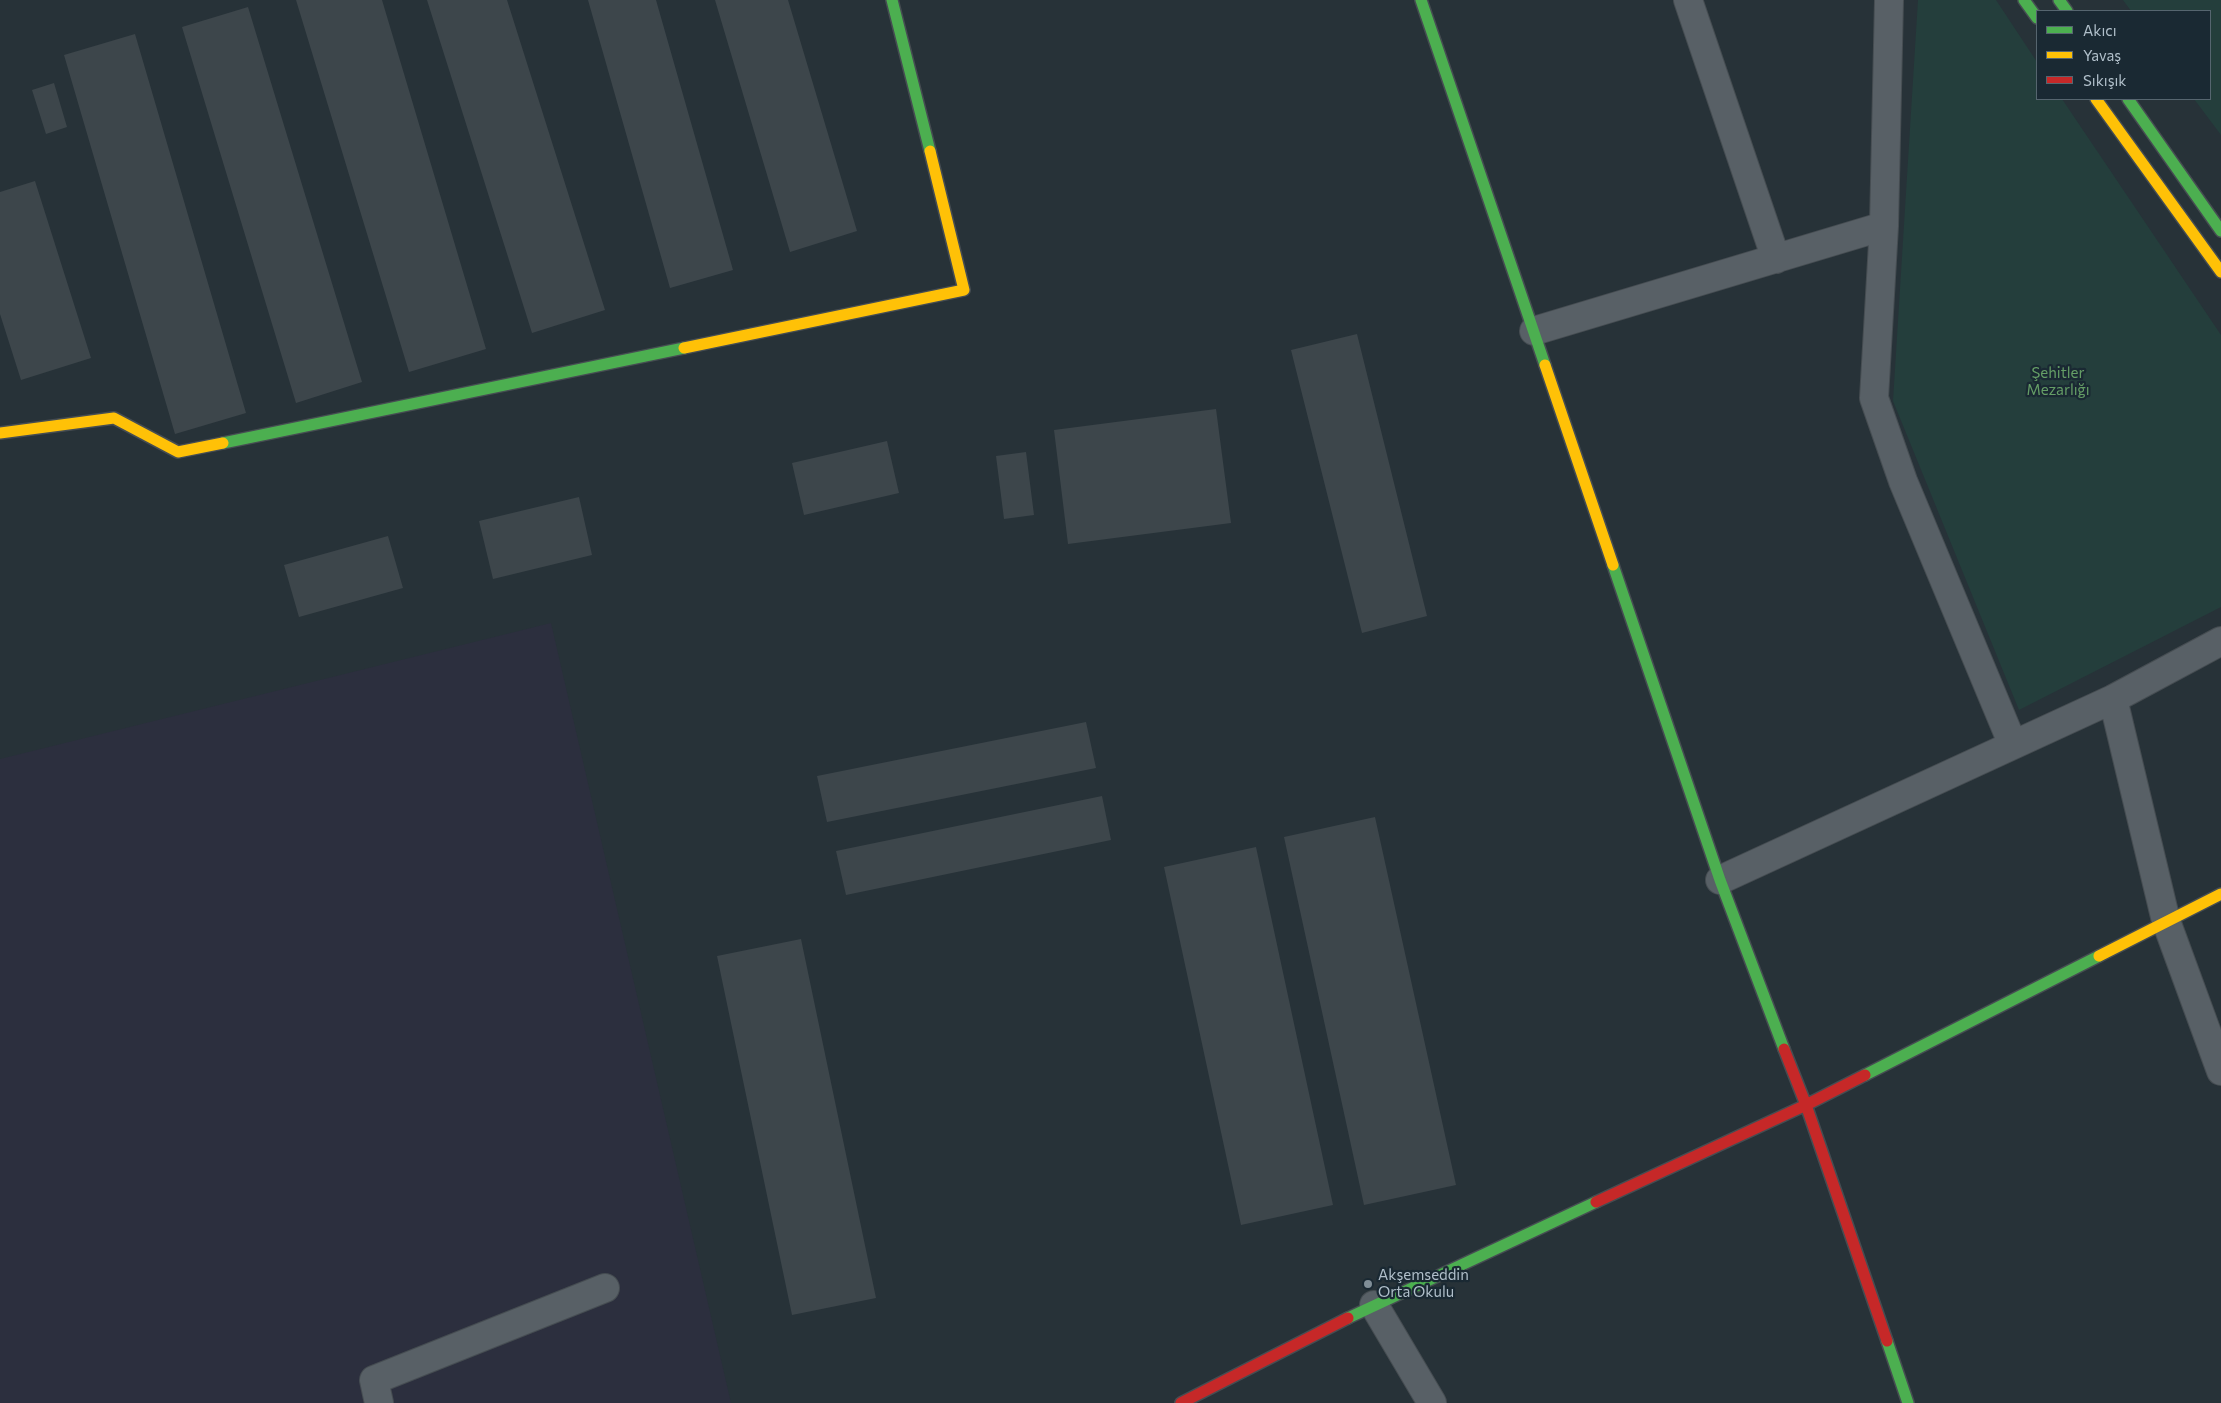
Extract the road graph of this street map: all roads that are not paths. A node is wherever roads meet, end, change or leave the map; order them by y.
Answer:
1 (892, 0) edge
2 (1421, 0) edge
3 (1688, 0) edge
4 (1889, 0) edge
5 (2024, 0) edge
6 (2036, 17) edge
7 (2097, 100) edge
8 (2129, 100) edge
9 (1884, 226) junction
10 (2221, 231) edge
11 (1776, 259) junction
12 (2221, 272) edge
13 (1534, 331) junction
14 (0, 433) edge
15 (2221, 642) edge
16 (2113, 699) junction
17 (2013, 745) junction
18 (1720, 880) junction
19 (2221, 894) edge
20 (2166, 921) junction
21 (2221, 1071) edge
22 (1806, 1104) junction
23 (605, 1288) dead end
24 (1374, 1305) junction
25 (379, 1403) edge
26 (1181, 1403) edge
27 (1432, 1403) edge
28 (1908, 1403) edge

1 - 14 street
2 - 13 street
3 - 11 street
4 - 9 street
5 - 6 street
7 - 12 street
8 - 10 street
9 - 11 street
9 - 17 street
11 - 13 street
13 - 18 street
15 - 16 street
16 - 17 street
16 - 20 street
17 - 18 street
18 - 22 street
19 - 20 street
20 - 21 street
20 - 22 street
22 - 24 street
22 - 28 street
23 - 25 street
24 - 26 street
24 - 27 street

